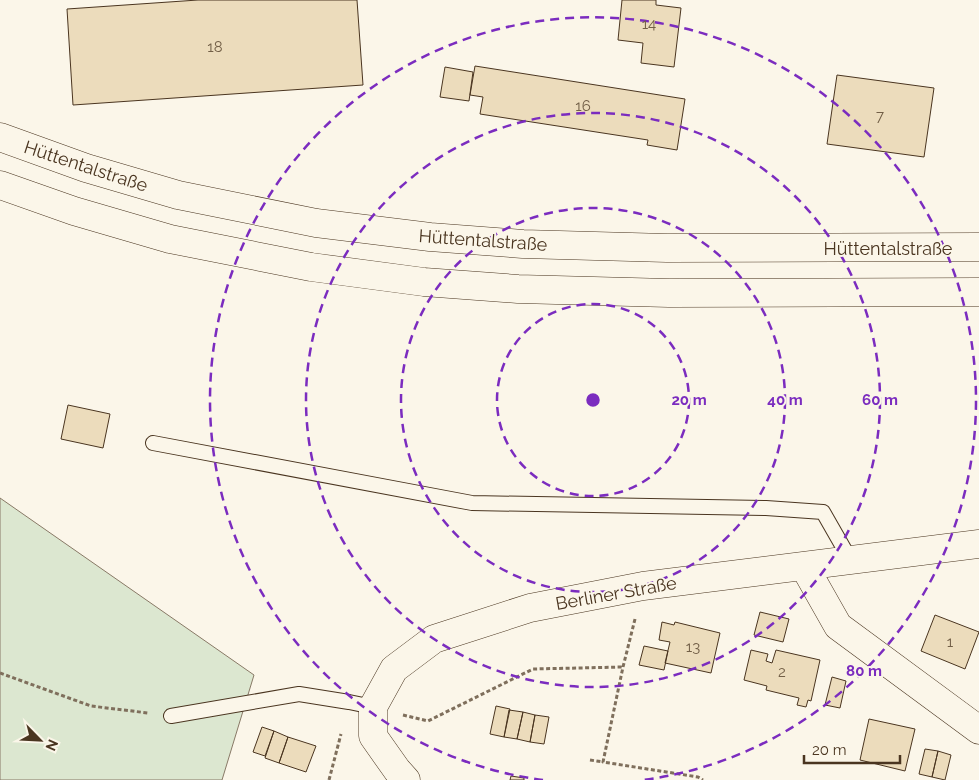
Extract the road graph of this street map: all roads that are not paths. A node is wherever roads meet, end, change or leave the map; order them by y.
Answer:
1 (0, 137) edge
2 (0, 186) edge
3 (979, 248) edge
4 (979, 292) edge
5 (153, 443) dead end
6 (979, 544) edge
7 (851, 561) junction
8 (804, 566) junction
9 (361, 705) junction
10 (171, 716) road end
11 (979, 730) edge
12 (406, 780) edge

1 - 3 main road, Hüttentalstraße
2 - 4 main road
5 - 7 lane
6 - 7 main road, Berliner Straße
7 - 8 main road, Berliner Straße
8 - 9 main road, Berliner Straße
8 - 11 main road
9 - 10 lane
9 - 12 main road, Berliner Straße

